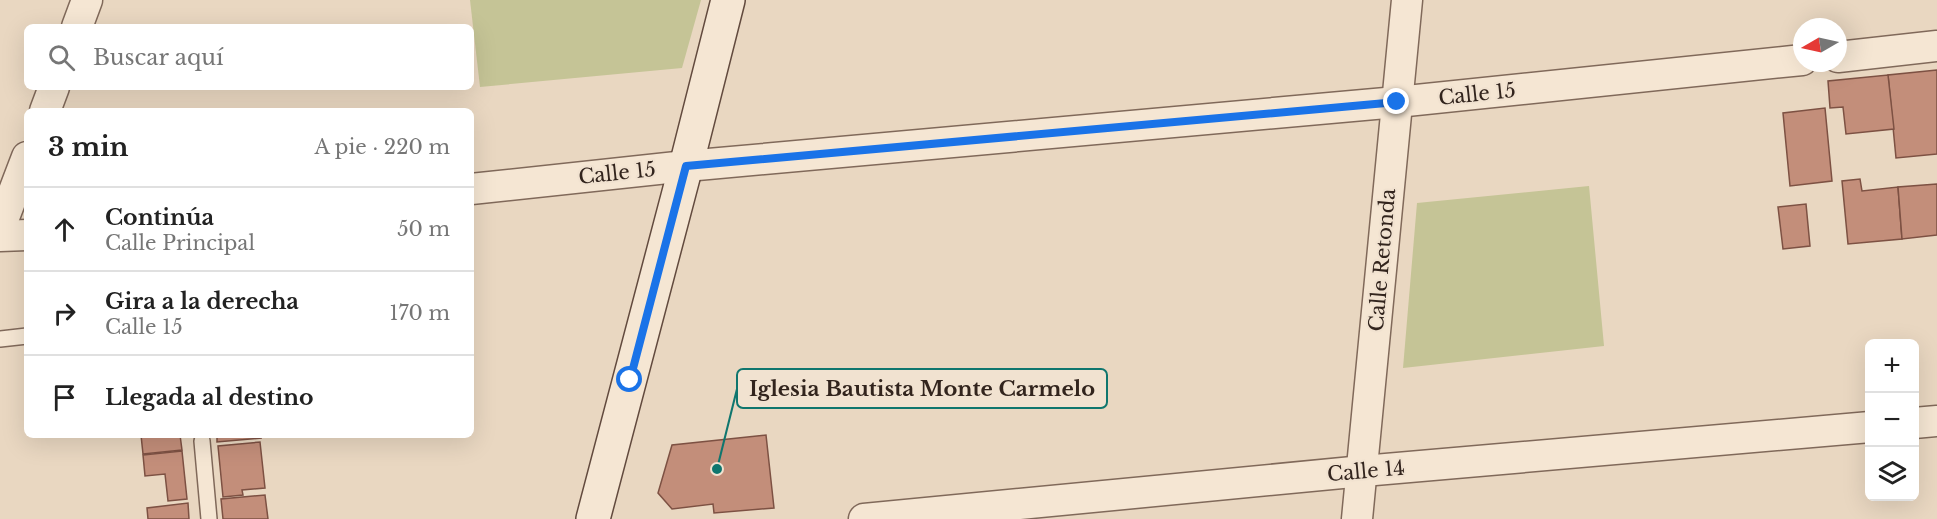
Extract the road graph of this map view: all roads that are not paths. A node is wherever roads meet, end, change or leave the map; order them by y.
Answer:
1 (87, 0) edge
2 (728, 0) edge
3 (1407, 0) edge
4 (77, 24) edge
5 (1937, 46) edge
6 (1847, 56) edge
7 (1793, 61) edge
8 (53, 90) edge
9 (1397, 102) junction
10 (46, 108) edge
11 (24, 165) edge
12 (686, 166) junction
13 (474, 189) edge
14 (0, 228) edge
15 (24, 235) edge
16 (0, 236) edge
17 (24, 336) edge
18 (0, 339) edge
19 (1937, 421) edge
20 (1919, 423) edge
21 (1865, 427) edge
22 (202, 441) dead end
23 (1363, 471) junction
24 (209, 519) edge
25 (593, 519) edge
26 (864, 519) edge
27 (1357, 519) edge

1 - 4 street
2 - 12 street
3 - 9 street, Calle Retonda
5 - 6 street
7 - 9 street, Calle 15
8 - 10 street
9 - 12 street, Calle 15
9 - 23 street, Calle Retonda
11 - 14 street
12 - 13 street, Calle 15
12 - 25 street
15 - 16 street
17 - 18 lane
19 - 20 street
21 - 23 street, Calle 14
22 - 24 lane
23 - 26 street, Calle 14
23 - 27 street, Calle Retonda

